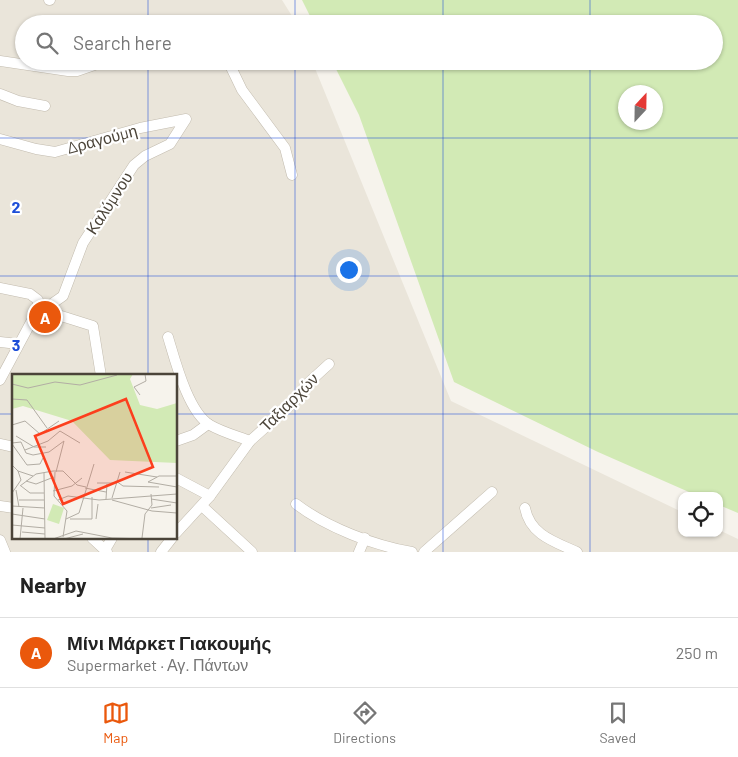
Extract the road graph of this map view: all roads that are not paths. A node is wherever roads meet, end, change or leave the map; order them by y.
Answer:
1 (0, 61) edge
2 (15, 63) edge
3 (61, 70) edge
4 (80, 70) edge
5 (232, 70) edge
6 (0, 94) edge
7 (45, 106) dead end
8 (175, 120) joint
9 (0, 139) edge
10 (292, 175) dead end
11 (0, 288) edge
12 (40, 309) junction
13 (168, 337) dead end
14 (0, 342) edge
15 (18, 344) junction
16 (329, 364) dead end
17 (101, 374) edge
18 (0, 380) edge
19 (208, 424) junction
20 (178, 440) edge
21 (250, 441) junction
22 (178, 479) edge
23 (492, 492) dead end
24 (210, 496) junction
25 (296, 504) dead end
26 (202, 506) junction
27 (524, 508) dead end
28 (178, 531) edge
29 (365, 538) junction
30 (0, 540) edge
31 (94, 540) edge
32 (170, 540) edge
33 (437, 548) edge
34 (106, 551) edge
35 (5, 552) edge
36 (161, 552) edge
37 (252, 552) edge
38 (359, 552) edge
39 (412, 552) edge
40 (424, 552) edge
41 (576, 552) edge

1 - 2 street
3 - 4 street
5 - 10 street
6 - 7 street
8 - 9 street, Δραγούμη
8 - 12 street, Καλύμνου
11 - 12 street
12 - 15 street
12 - 17 street
13 - 19 street
14 - 15 street
15 - 18 street
16 - 21 street, Ταξιαρχών
19 - 20 street
19 - 21 street, Ταξιαρχών
21 - 24 street, Ταξιαρχών
22 - 24 street
23 - 33 street
24 - 26 street, Ταξιαρχών
25 - 29 street
26 - 28 street, Ταξιαρχών
26 - 37 street
27 - 41 street
29 - 38 street
29 - 39 street
30 - 35 street
31 - 34 street
32 - 36 street, Ταξιαρχών
33 - 40 street

